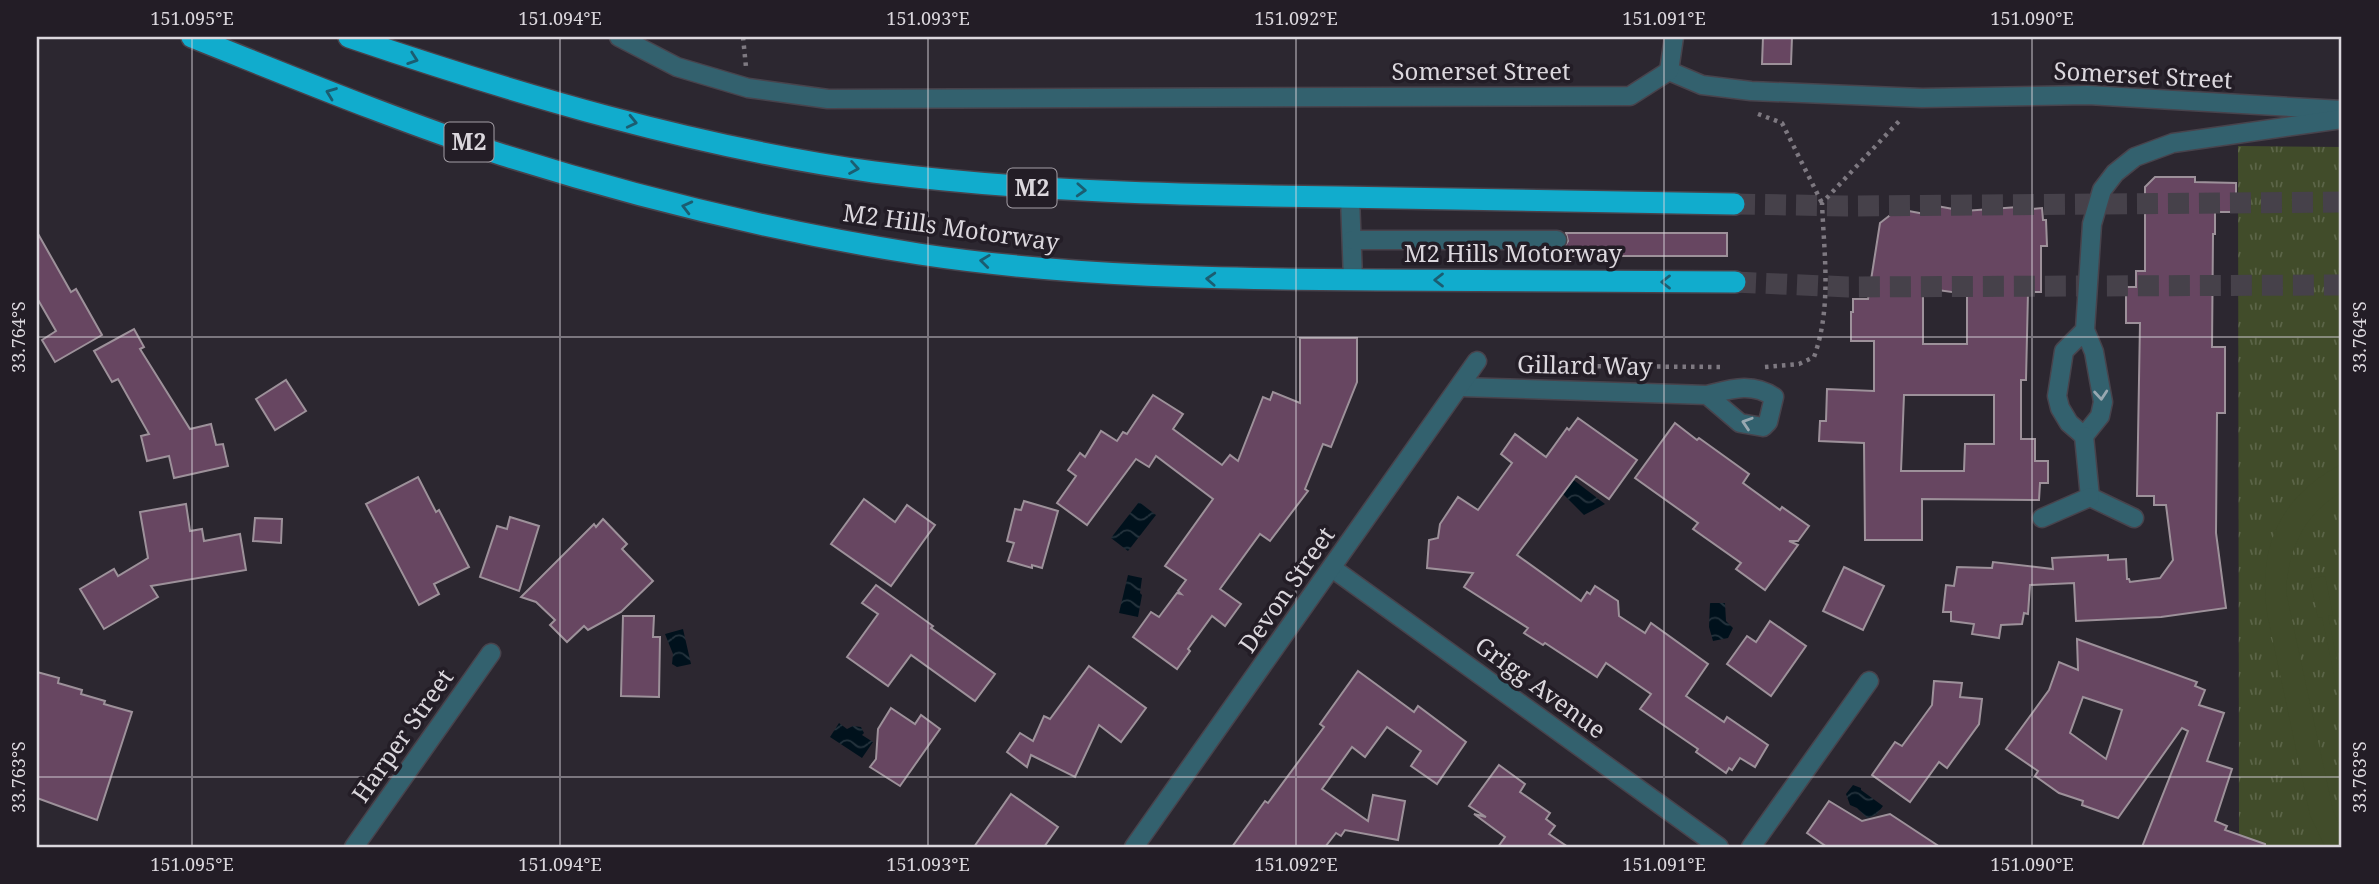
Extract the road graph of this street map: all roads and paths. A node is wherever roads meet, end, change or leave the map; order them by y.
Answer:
1 (192, 37) edge
2 (349, 37) edge
3 (619, 37) edge
4 (1674, 37) edge
5 (1669, 71) junction
6 (1751, 91) junction
7 (2342, 110) edge
8 (2342, 118) edge
9 (1350, 197) junction
10 (1822, 203) dead end
11 (1734, 204) tunnel mouth
12 (1352, 240) junction
13 (1557, 240) dead end
14 (1353, 280) junction
15 (1735, 282) tunnel mouth
16 (2085, 330) junction
17 (1478, 361) dead end
18 (1461, 387) junction
19 (1707, 395) dead end
20 (2084, 436) junction
21 (2090, 496) junction
22 (2042, 518) dead end
23 (2134, 518) dead end
24 (1332, 568) junction
25 (491, 653) dead end
26 (1869, 681) dead end
27 (354, 847) edge
28 (1134, 847) edge
29 (1719, 847) edge
30 (1751, 847) edge

14 -> 1 highway, M2 Hills Motorway / M2
2 -> 9 highway, M2 Hills Motorway / M2
3 - 5 street, Somerset Street
4 - 5 street
5 - 6 street, Somerset Street
6 - 7 street, Somerset Street
6 - 10 path
8 - 16 street
9 - 11 highway, M2 Hills Motorway / M2
9 - 12 street
12 - 13 street
12 - 14 street
15 -> 14 highway, M2 Hills Motorway / M2
16 -> 20 street
16 - 20 street
17 - 18 street, Devon Street
18 - 19 street, Gillard Way
18 - 24 street, Devon Street
20 - 21 street
21 - 22 street
21 - 23 street
24 - 28 street, Devon Street
24 - 29 street, Grigg Avenue
25 - 27 street, Harper Street
26 - 30 street

